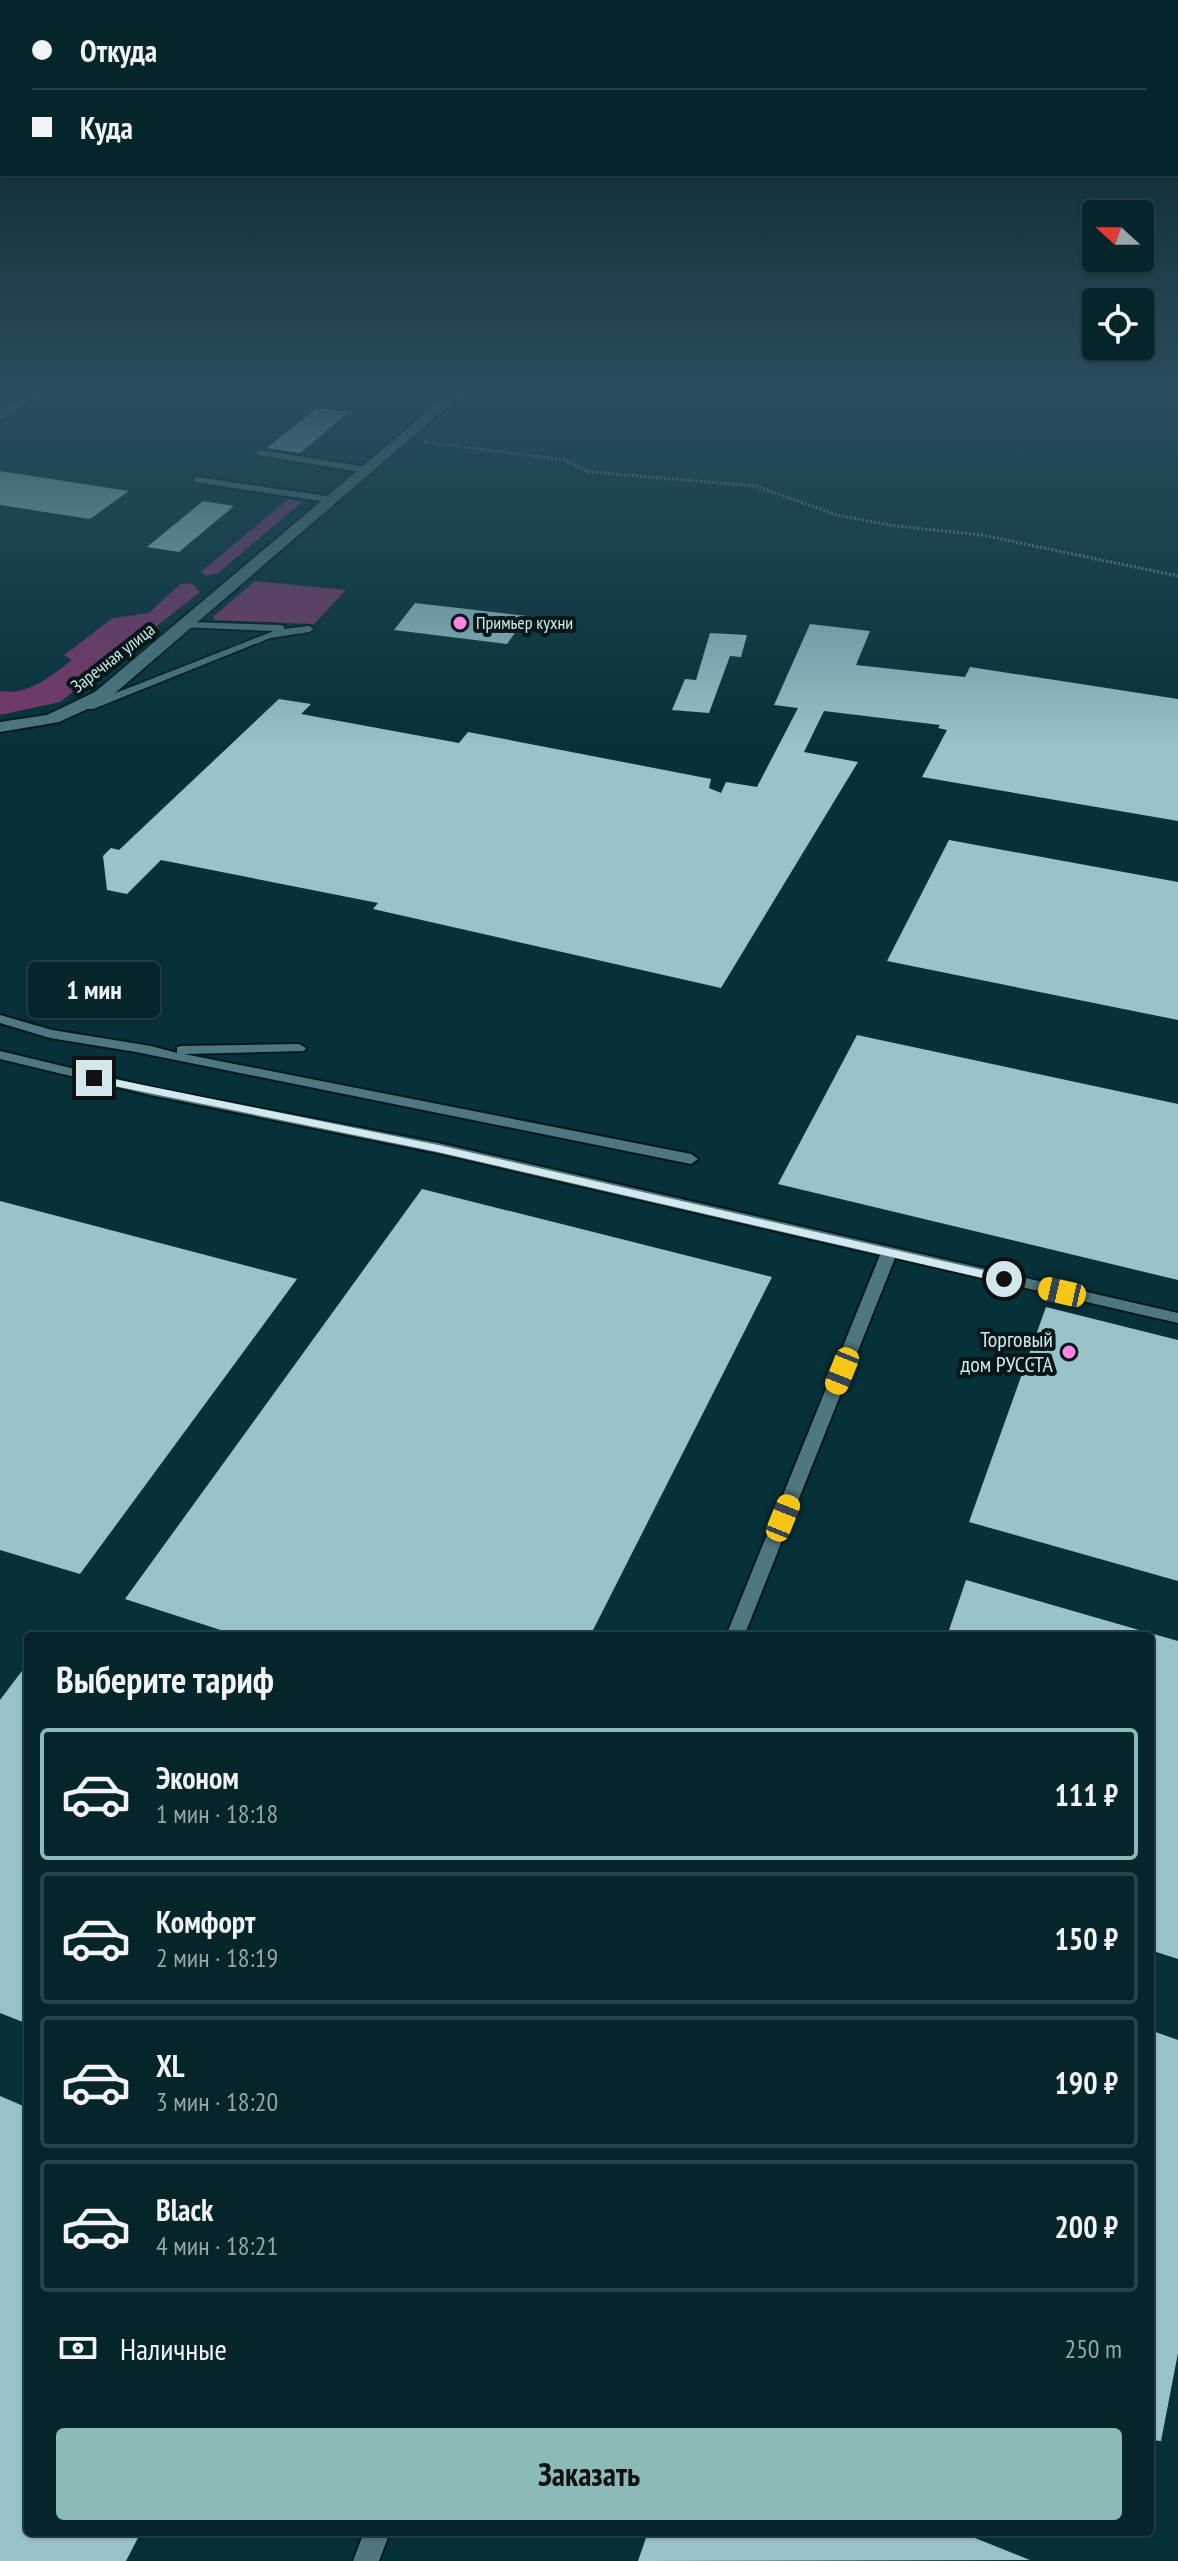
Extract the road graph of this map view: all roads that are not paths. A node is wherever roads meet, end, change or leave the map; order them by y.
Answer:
1 (323, 509) edge
2 (186, 625) junction
3 (75, 713) junction
4 (0, 728) edge
5 (0, 1019) edge
6 (299, 1048) dead end
7 (142, 1050) junction
8 (0, 1055) edge
9 (691, 1159) dead end
10 (889, 1253) junction
11 (1178, 1318) edge
12 (737, 1632) edge
13 (375, 2536) edge
14 (366, 2561) edge

1 - 2 street, Заречная улица
2 - 3 street, Заречная улица
2 - 3 lane
3 - 4 street, Заречная улица
5 - 7 lane
6 - 7 lane
7 - 9 lane
8 - 10 lane
10 - 11 lane
10 - 12 lane
13 - 14 lane

